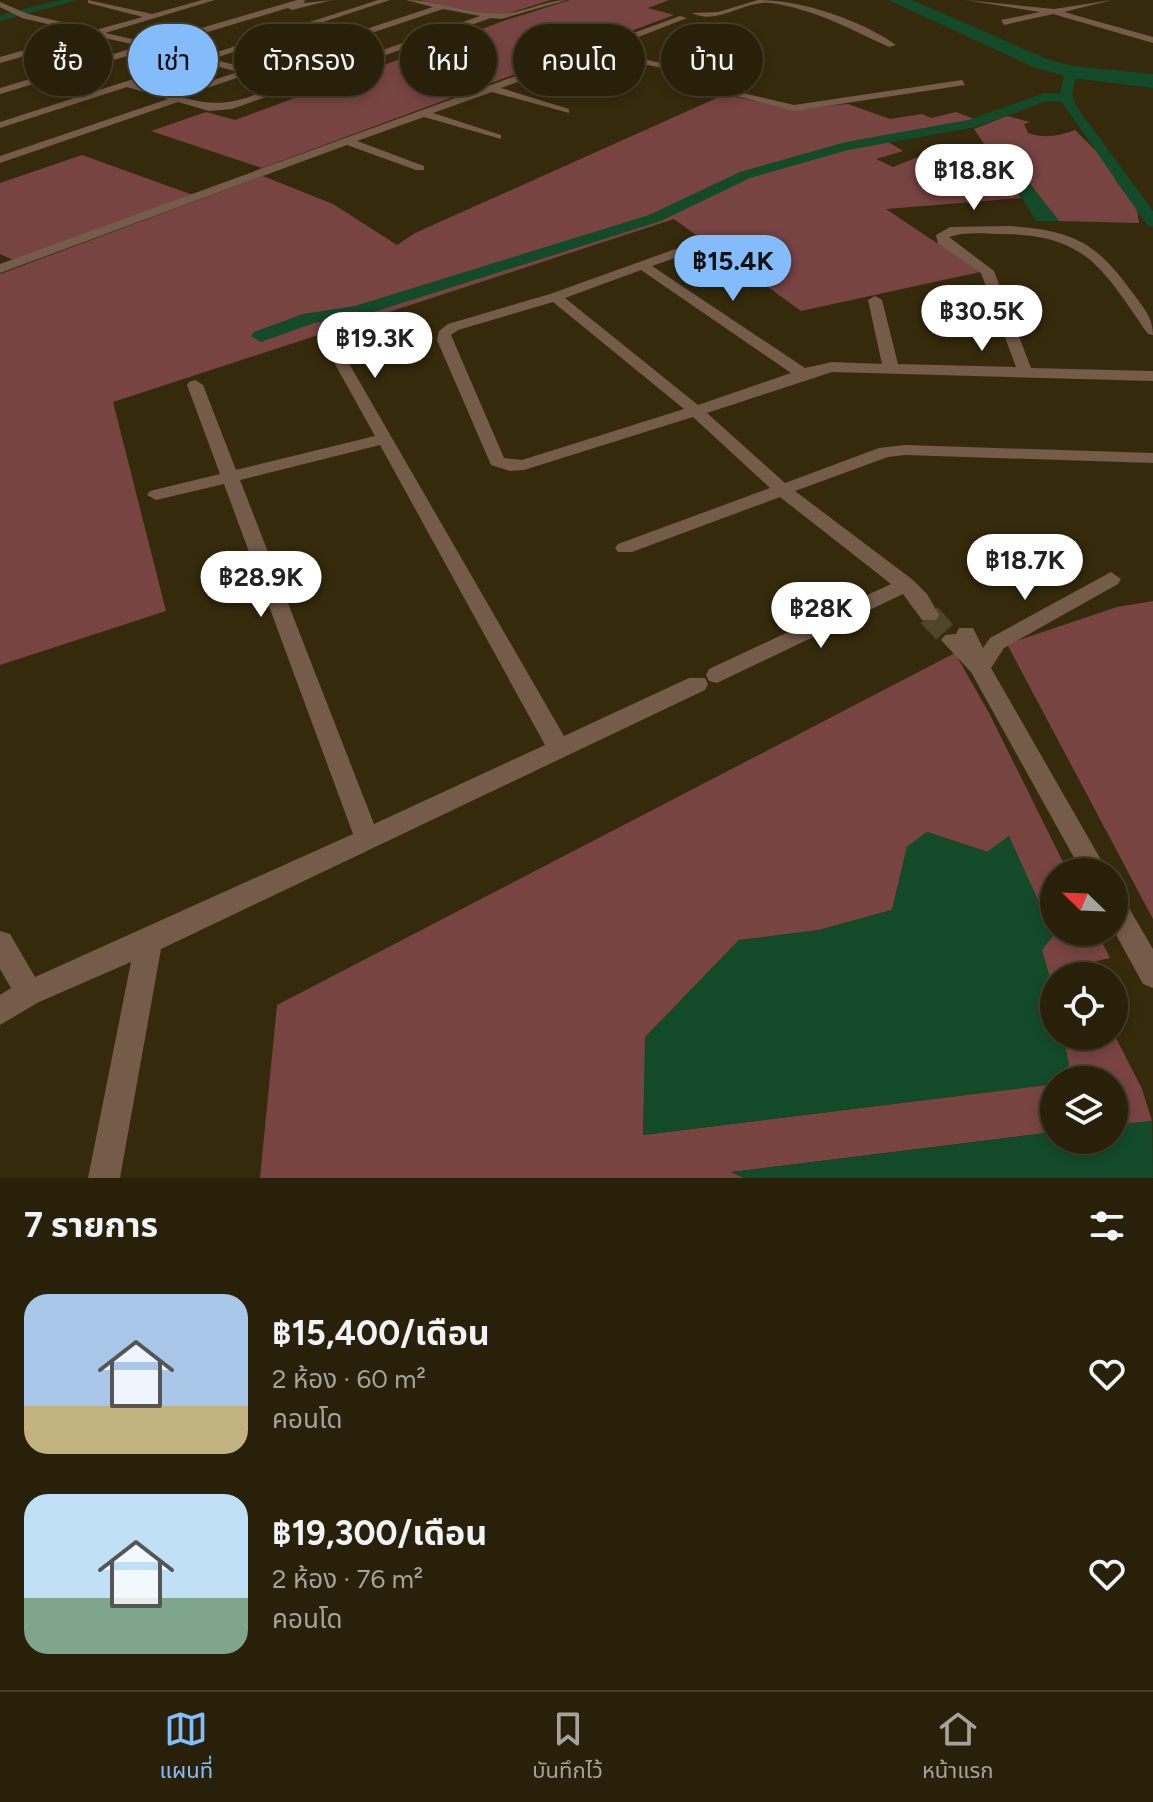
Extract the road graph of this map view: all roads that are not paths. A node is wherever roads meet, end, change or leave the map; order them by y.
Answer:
1 (211, 0) edge
2 (301, 0) edge
3 (328, 0) edge
4 (386, 0) edge
5 (410, 0) edge
6 (563, 0) edge
7 (732, 0) edge
8 (767, 0) edge
9 (969, 0) edge
10 (1108, 0) edge
11 (91, 1) edge
12 (314, 3) junction
13 (0, 4) edge
14 (443, 6) junction
15 (1052, 11) junction
16 (490, 15) junction
17 (152, 17) junction
18 (683, 18) dead end
19 (233, 21) junction
20 (1004, 22) dead end
21 (58, 24) edge
22 (218, 25) edge
23 (384, 26) edge
24 (112, 28) edge
25 (645, 32) edge
26 (1153, 40) edge
27 (892, 45) dead end
28 (15, 47) dead end
29 (24, 50) edge
30 (128, 52) edge
31 (24, 53) edge
32 (384, 53) edge
33 (218, 54) edge
34 (0, 60) edge
35 (234, 76) edge
36 (962, 83) dead end
37 (126, 84) joint
38 (497, 90) edge
39 (0, 91) edge
40 (261, 96) edge
41 (468, 96) edge
42 (741, 96) edge
43 (174, 98) junction
44 (565, 111) dead end
45 (422, 113) junction
46 (0, 125) edge
47 (497, 137) dead end
48 (346, 141) junction
49 (0, 160) edge
50 (420, 168) dead end
51 (695, 246) dead end
52 (642, 265) junction
53 (0, 269) edge
54 (555, 297) junction
55 (875, 300) dead end
56 (1153, 331) edge
57 (329, 341) dead end
58 (891, 369) junction
59 (803, 374) junction
60 (1026, 374) junction
61 (1153, 376) edge
62 (195, 385) dead end
63 (696, 411) junction
64 (385, 439) junction
65 (1153, 458) edge
66 (232, 476) junction
67 (781, 489) junction
68 (156, 495) dead end
69 (625, 548) dead end
70 (1111, 579) dead end
71 (959, 637) tunnel mouth
72 (980, 668) junction
73 (559, 748) junction
74 (367, 839) junction
75 (1087, 858) edge
76 (1128, 931) edge
77 (149, 941) junction
78 (0, 943) edge
79 (1153, 975) edge
80 (29, 993) junction
81 (0, 1011) edge
82 (104, 1178) edge

1 - 17 street
2 - 12 street
2 - 19 street
3 - 12 street
4 - 33 street
5 - 14 street
6 - 16 street
7 - 8 street
8 - 27 street
9 - 15 street
10 - 15 street
11 - 17 street
12 - 19 street
13 - 21 street
14 - 16 street
14 - 23 street
15 - 20 street
15 - 26 street
16 - 32 street
17 - 24 street
18 - 25 street
19 - 22 street
28 - 29 street
30 - 39 street
31 - 34 street
35 - 43 street
36 - 42 street
37 - 43 street
37 - 46 street
38 - 44 street
40 - 43 street
41 - 45 street
43 - 49 street
45 - 47 street
45 - 48 street
48 - 50 street
48 - 53 street
51 - 52 street
52 - 54 street
52 - 59 street
54 - 63 street
54 - 63 street
55 - 58 street
56 - 60 street
57 - 64 street
58 - 59 street
58 - 60 street
59 - 63 street
60 - 61 street
62 - 66 street
63 - 67 street
64 - 66 street
64 - 73 street
65 - 67 street
66 - 68 street
66 - 74 street
67 - 69 street
67 - 73 street
70 - 72 street
71 - 72 street
72 - 75 street
73 - 74 street
74 - 77 street
76 - 79 street
77 - 80 street
77 - 82 street
78 - 80 street
80 - 81 street

